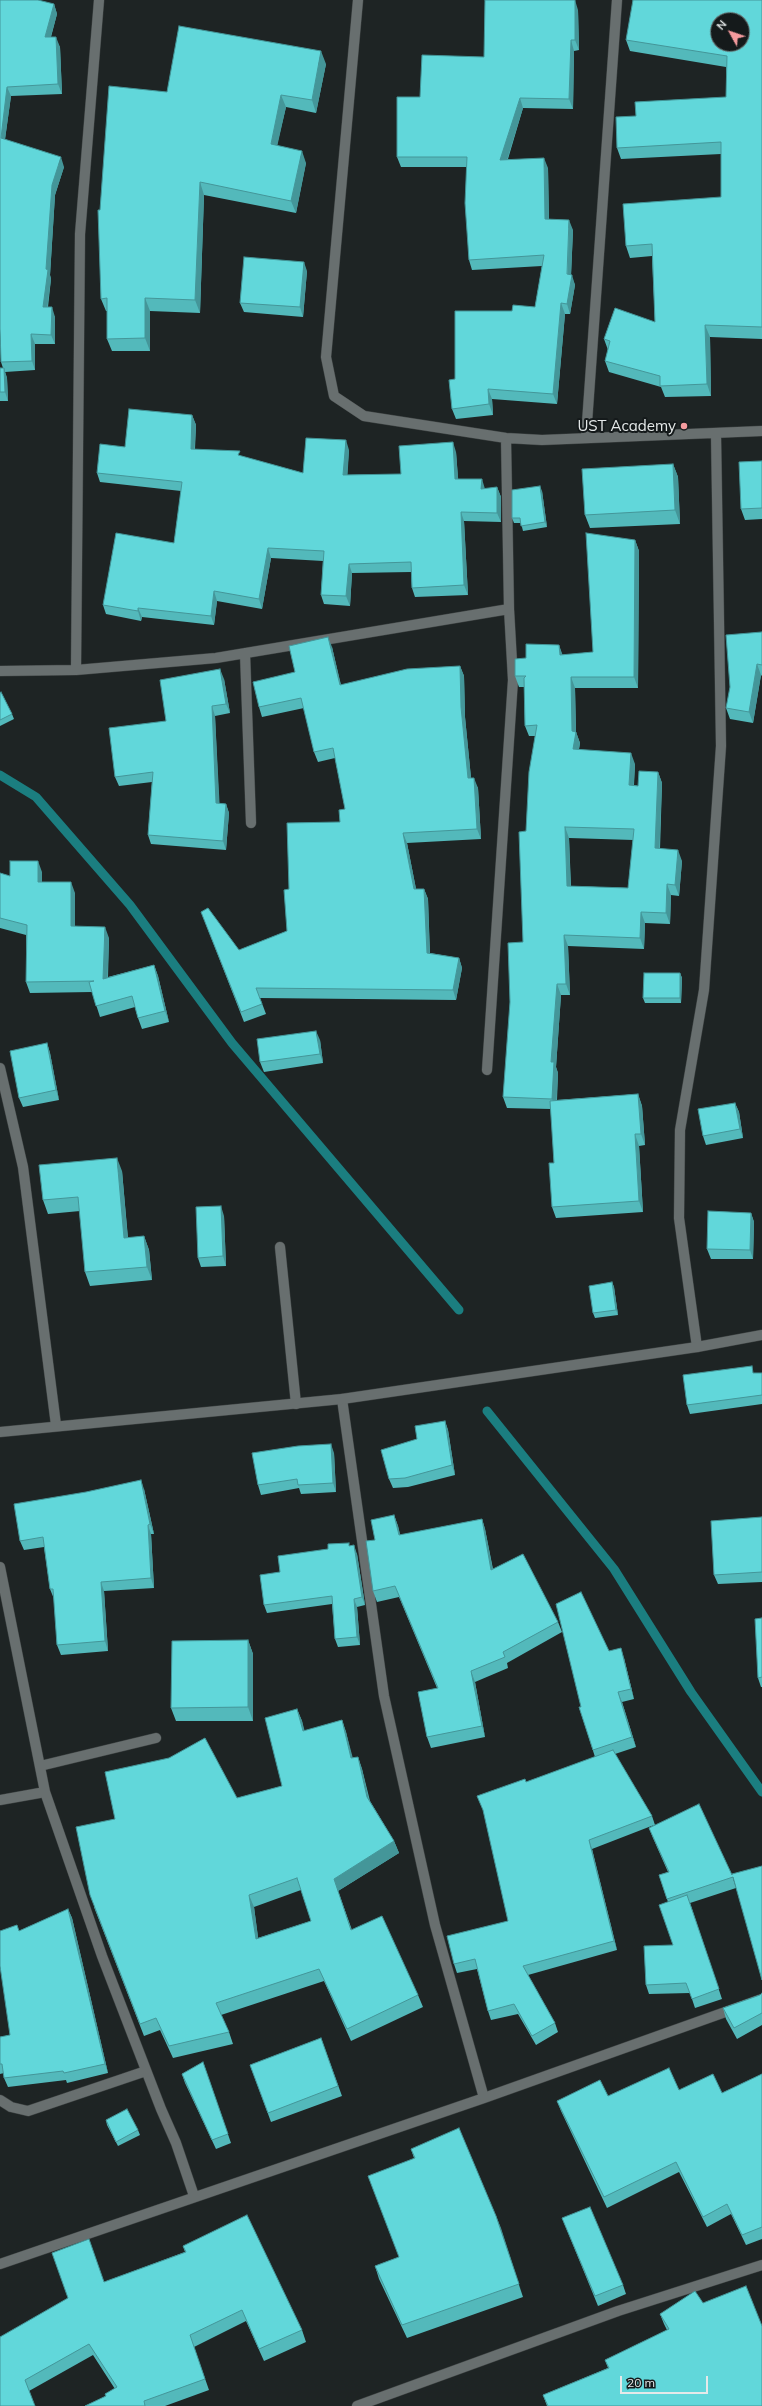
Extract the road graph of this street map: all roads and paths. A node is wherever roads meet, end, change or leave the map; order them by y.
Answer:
1 (99, 0) edge
2 (358, 0) edge
3 (617, 0) edge
4 (762, 431) edge
5 (716, 434) junction
6 (586, 437) junction
7 (506, 438) junction
8 (509, 609) junction
9 (244, 653) junction
10 (76, 670) junction
11 (0, 671) edge
12 (251, 823) dead end
13 (0, 1068) edge
14 (487, 1070) dead end
15 (280, 1247) dead end
16 (762, 1335) edge
17 (697, 1347) junction
18 (342, 1399) junction
19 (296, 1404) junction
20 (56, 1425) junction
21 (0, 1432) edge
22 (0, 1567) edge
23 (156, 1738) dead end
24 (40, 1766) junction
25 (45, 1792) junction
26 (0, 1800) edge
27 (762, 1999) edge
28 (146, 2071) junction
29 (484, 2098) junction
30 (0, 2100) edge
31 (194, 2196) junction
32 (0, 2264) edge
33 (762, 2265) edge
34 (357, 2406) edge

1 - 10 street
2 - 7 street
3 - 6 street
4 - 5 street
5 - 6 street
5 - 17 street
6 - 7 street
7 - 8 street
8 - 9 street
8 - 14 street
9 - 10 street
9 - 12 street
10 - 11 street
13 - 20 street
15 - 19 street
16 - 17 street
17 - 18 street
18 - 19 street
18 - 29 street
19 - 20 street
20 - 21 street
22 - 24 street
23 - 24 street
24 - 25 street
25 - 26 street
25 - 28 street
27 - 29 street
28 - 30 street
28 - 31 street
29 - 31 street
31 - 32 street
33 - 34 street

